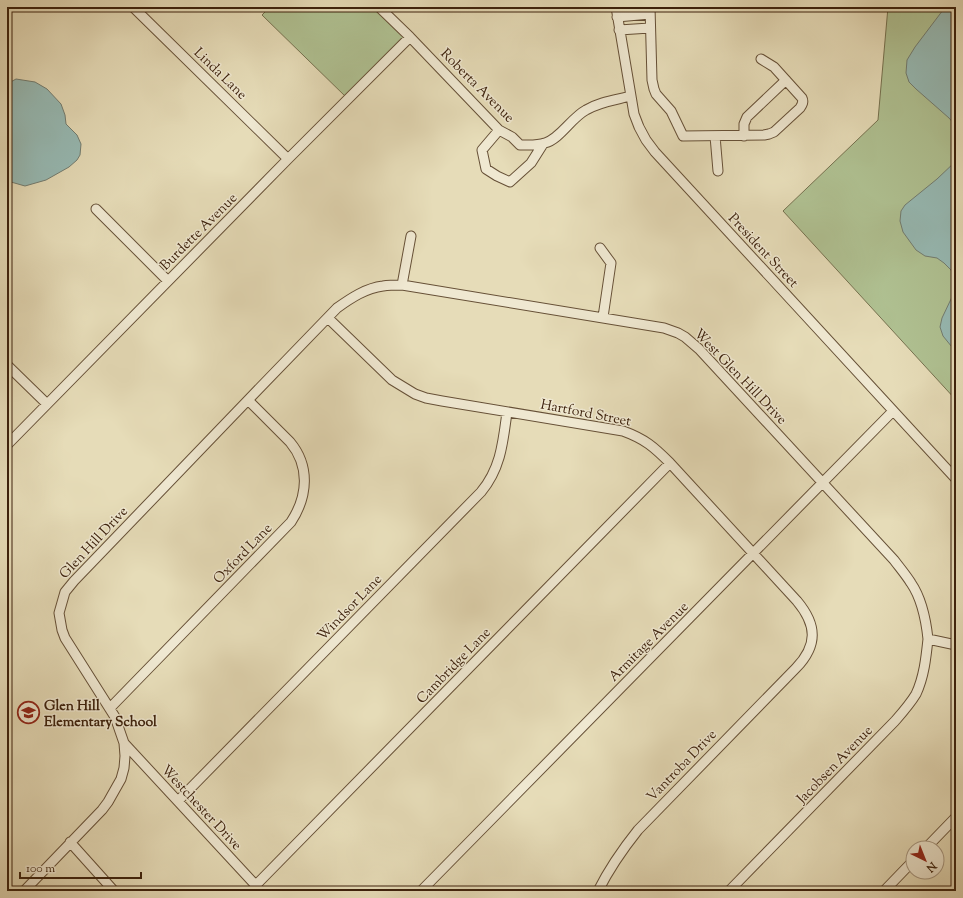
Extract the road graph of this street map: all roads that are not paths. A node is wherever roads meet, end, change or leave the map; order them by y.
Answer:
1 (133, 7) edge
2 (379, 7) edge
3 (616, 7) edge
4 (650, 11) edge
5 (617, 17) junction
6 (650, 28) junction
7 (619, 30) junction
8 (410, 37) junction
9 (761, 59) dead end
10 (786, 80) junction
11 (631, 96) junction
12 (499, 130) junction
13 (715, 136) junction
14 (744, 136) junction
15 (543, 144) junction
16 (288, 159) junction
17 (718, 171) dead end
18 (96, 209) dead end
19 (411, 236) dead end
20 (600, 248) dead end
21 (168, 281) junction
22 (402, 285) junction
23 (328, 318) junction
24 (603, 318) junction
25 (7, 365) edge
26 (248, 400) junction
27 (47, 404) junction
28 (893, 411) junction
29 (507, 412) junction
30 (7, 445) edge
31 (670, 464) junction
32 (956, 479) edge
33 (822, 484) junction
34 (753, 554) junction
35 (928, 639) junction
36 (956, 645) edge
37 (796, 668) joint
38 (110, 708) junction
39 (124, 743) junction
40 (178, 801) junction
41 (956, 817) edge
42 (934, 840) edge
43 (70, 842) junction
44 (905, 869) edge
45 (258, 888) edge
46 (734, 890) edge
47 (24, 891) edge
48 (114, 891) edge
49 (422, 891) edge
50 (598, 891) edge
51 (884, 891) edge

1 - 16 street, Linda Lane
2 - 8 street, Roberta Avenue
3 - 5 street, President Street
4 - 5 street
4 - 6 street
5 - 7 street, President Street
6 - 7 street
6 - 13 street
7 - 11 street, President Street
8 - 12 street, Roberta Avenue
8 - 16 street, Burdette Avenue
9 - 10 street
10 - 14 street
10 - 14 street
11 - 15 street
11 - 28 street, President Street
12 - 15 street, Roberta Avenue
12 - 15 street
13 - 14 street
13 - 17 street
16 - 21 street, Burdette Avenue
18 - 21 street
19 - 22 street
20 - 24 street
21 - 27 street, Burdette Avenue
22 - 23 street, Glen Hill Drive
22 - 24 street, West Glen Hill Drive
23 - 26 street, Glen Hill Drive
23 - 29 street, Hartford Street
24 - 33 street, West Glen Hill Drive
25 - 27 street
26 - 38 street, Glen Hill Drive
26 - 38 street, Oxford Lane
27 - 30 street, Burdette Avenue
28 - 32 street, President Street
28 - 33 street, Armitage Avenue
29 - 31 street, Hartford Street
29 - 40 street, Windsor Lane
31 - 34 street, Hartford Street
31 - 45 street, Cambridge Lane
33 - 34 street, Armitage Avenue
33 - 35 street, West Glen Hill Drive
34 - 37 street, Hartford Street
34 - 49 street, Armitage Avenue
35 - 36 street
35 - 46 street, Jacobsen Avenue
37 - 50 street, Vantroba Drive
38 - 39 street, Glen Hill Drive
39 - 40 street, Westchester Drive
39 - 43 street, Glen Hill Drive
40 - 45 street, Westchester Drive
41 - 42 street
43 - 47 street, Glen Hill Drive
43 - 48 street
44 - 51 street

